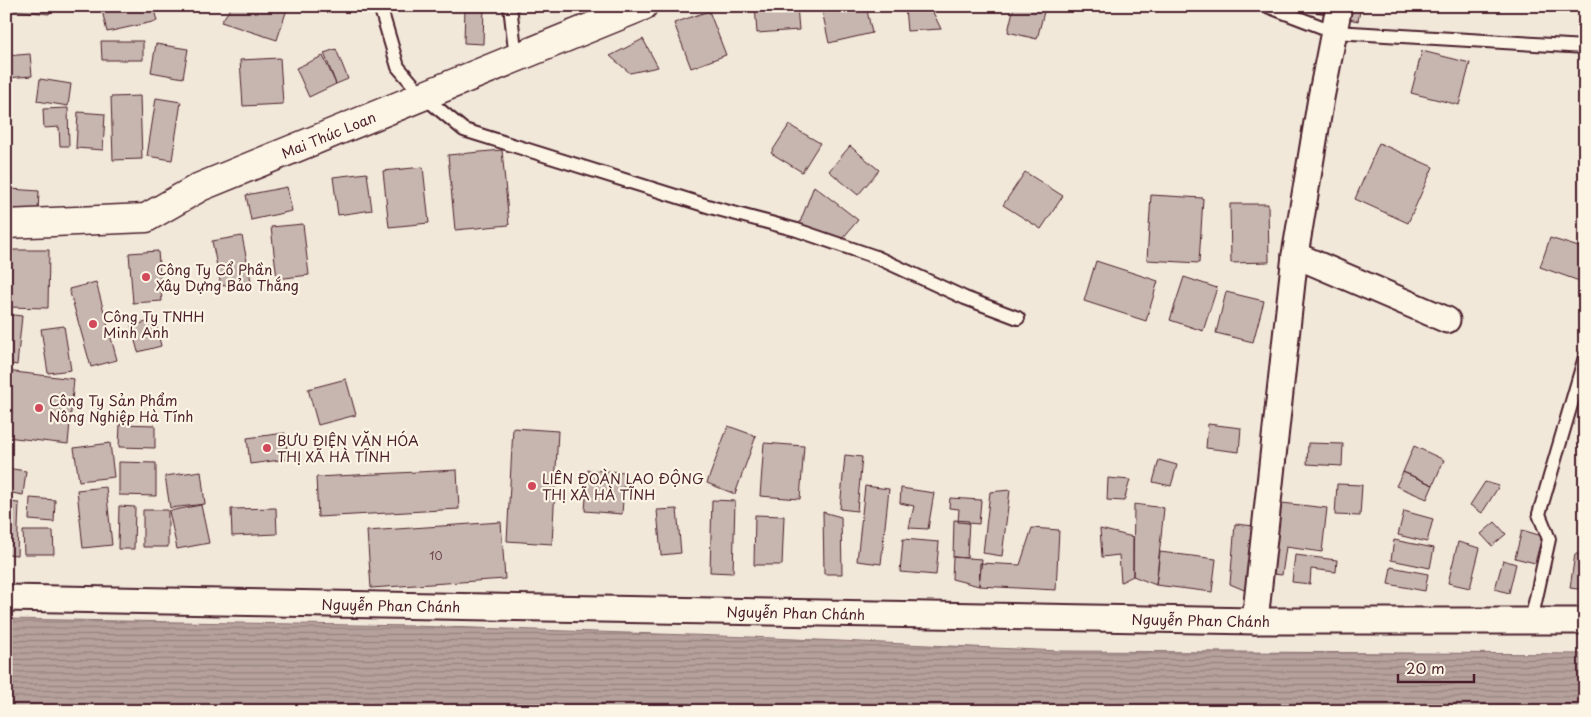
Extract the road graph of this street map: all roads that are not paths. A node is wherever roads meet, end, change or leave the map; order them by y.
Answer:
1 (380, 6) edge
2 (510, 6) edge
3 (643, 6) edge
4 (1267, 6) edge
5 (1339, 6) edge
6 (1335, 32) junction
7 (1585, 47) edge
8 (516, 58) junction
9 (423, 96) junction
10 (6, 224) edge
11 (1295, 255) junction
12 (1018, 318) dead end
13 (1447, 320) dead end
14 (1585, 357) edge
15 (6, 598) edge
16 (1255, 621) junction
17 (1531, 621) junction
18 (1585, 621) edge

1 - 9 lane
2 - 8 lane
3 - 8 main road, Mai Thúc Loan
4 - 6 lane
5 - 6 street
6 - 7 lane
6 - 11 street
8 - 9 main road, Mai Thúc Loan
9 - 10 main road, Mai Thúc Loan
9 - 12 lane
11 - 13 street
11 - 16 street
14 - 17 lane
15 - 16 street, Nguyễn Phan Chánh
16 - 17 street, Nguyễn Phan Chánh
17 - 18 street, Nguyễn Phan Chánh

